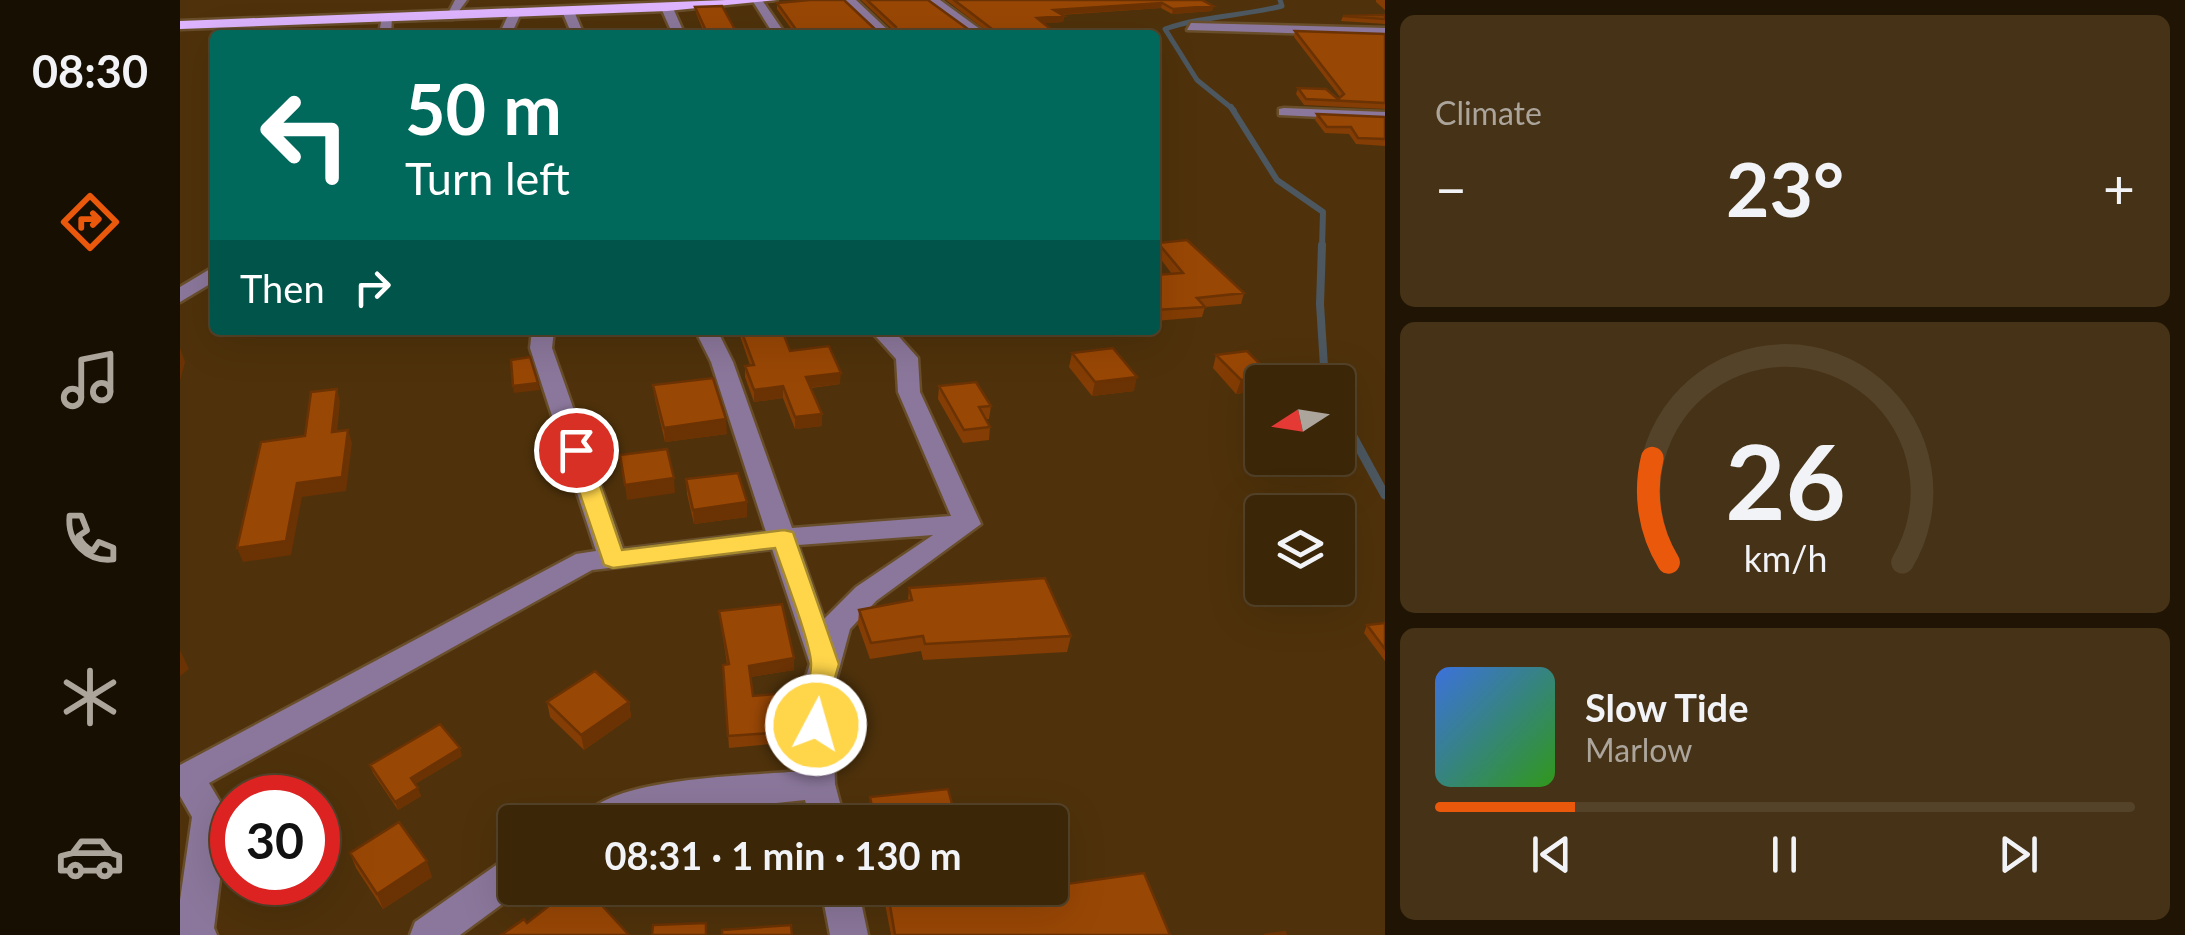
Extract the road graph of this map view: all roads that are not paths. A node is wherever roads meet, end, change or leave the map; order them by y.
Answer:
1 (462, 0) edge
2 (770, 0) edge
3 (850, 0) edge
4 (933, 0) edge
5 (758, 1) edge
6 (667, 8) junction
7 (568, 11) junction
8 (515, 13) junction
9 (450, 16) junction
10 (386, 18) junction
11 (180, 25) edge
12 (1191, 27) dead end
13 (385, 30) edge
14 (507, 30) edge
15 (576, 30) edge
16 (677, 30) edge
17 (777, 30) edge
18 (883, 30) edge
19 (975, 30) edge
20 (1385, 32) edge
21 (1284, 112) dead end
22 (1385, 116) edge
23 (210, 275) edge
24 (180, 296) edge
25 (542, 335) edge
26 (708, 335) edge
27 (885, 335) edge
28 (968, 524) junction
29 (784, 538) junction
30 (613, 559) junction
31 (825, 664) junction
32 (184, 780) edge
33 (818, 784) junction
34 (627, 805) edge
35 (824, 805) edge
36 (498, 885) edge
37 (843, 905) edge
38 (198, 935) edge
39 (429, 935) edge
40 (849, 935) edge

1 - 9 street
2 - 5 main road
3 - 18 street
4 - 19 street
5 - 6 main road
5 - 17 street
6 - 7 main road
6 - 16 street
7 - 8 main road
7 - 15 street
8 - 9 main road
8 - 14 street
9 - 10 main road
10 - 11 main road
10 - 13 street
12 - 20 street
21 - 22 street
23 - 24 street
25 - 30 street
26 - 29 street
27 - 28 street
28 - 29 street
28 - 31 street
29 - 30 street
29 - 31 street
30 - 32 street
31 - 33 street
32 - 38 street
33 - 34 street
33 - 35 street
36 - 39 street
37 - 40 street

